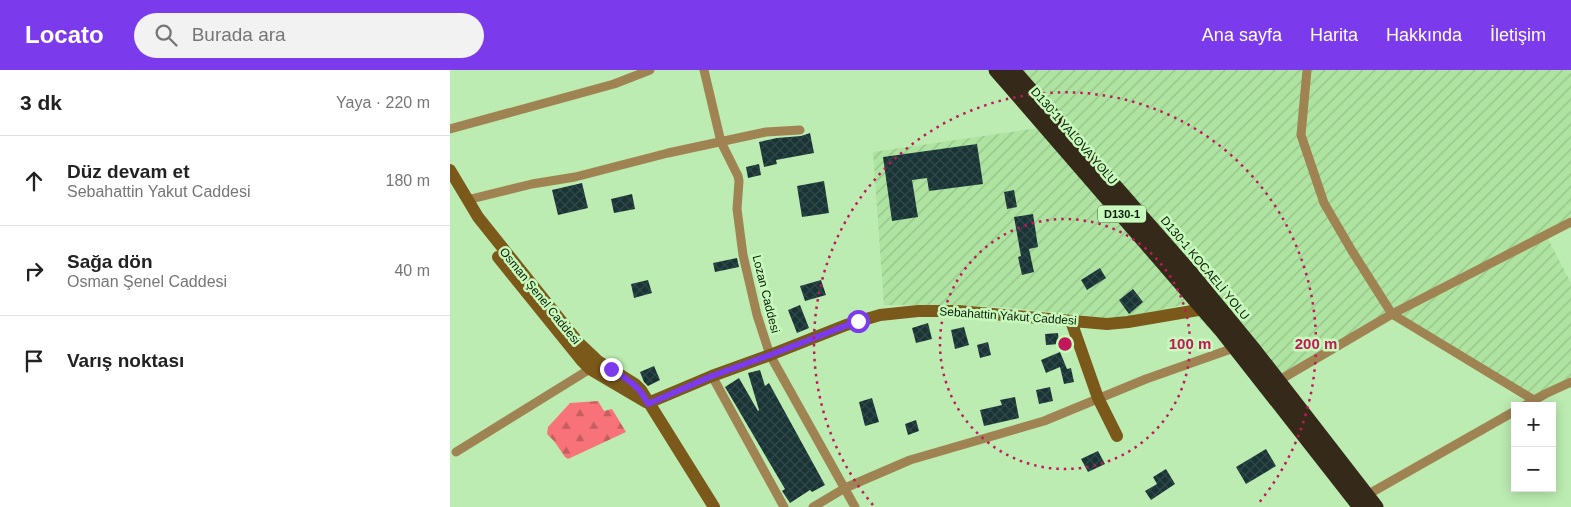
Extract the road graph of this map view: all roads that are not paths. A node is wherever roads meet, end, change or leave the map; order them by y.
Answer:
1 (650, 70) edge
2 (704, 70) edge
3 (996, 70) edge
4 (1013, 70) edge
5 (1307, 70) edge
6 (629, 74) edge
7 (450, 129) edge
8 (800, 130) dead end
9 (721, 142) junction
10 (450, 170) edge
11 (450, 187) edge
12 (463, 202) junction
13 (1571, 222) edge
14 (1201, 310) junction
15 (1392, 314) junction
16 (1071, 321) junction
17 (1231, 349) junction
18 (770, 355) junction
19 (1253, 359) junction
20 (590, 368) junction
21 (712, 376) junction
22 (1278, 381) junction
23 (1571, 382) edge
24 (1098, 398) junction
25 (1534, 400) junction
26 (1531, 402) edge
27 (648, 404) junction
28 (1511, 413) edge
29 (1117, 436) dead end
30 (456, 452) dead end
31 (845, 488) junction
32 (1356, 503) edge
33 (714, 507) edge
34 (784, 507) edge
35 (813, 507) edge
36 (855, 507) edge
37 (1376, 507) edge

1 - 6 street
2 - 9 street, Lozan Caddesi
3 - 14 highway, D130-1 YALOVA YOLU / D130-1
4 - 19 highway, D130-1 KOCAELİ YOLU / D130-1
5 - 15 street
6 - 7 street
8 - 9 street
9 - 12 street
9 - 18 street, Lozan Caddesi
10 - 12 street, Osman Şenel Caddesi
11 - 12 street, Osman Şenel Caddesi
12 - 20 street, Osman Şenel Caddesi
12 - 27 street, Osman Şenel Caddesi
13 - 15 street
14 - 16 street, Sebahattin Yakut Caddesi
14 - 17 street
14 - 19 highway, D130-1 YALOVA YOLU / D130-1
15 - 22 street
15 - 25 street
16 - 18 street, Sebahattin Yakut Caddesi
16 - 24 street
17 - 24 street
17 - 32 street
18 - 21 street, Sebahattin Yakut Caddesi
18 - 31 street, Lozan Caddesi
19 - 22 highway, D130-1
19 - 32 highway, D130-1 YALOVA YOLU / D130-1
20 - 27 street, Osman Şenel Caddesi
20 - 30 street
21 - 27 street, Sebahattin Yakut Caddesi
21 - 34 street
22 - 32 highway, D130-1
23 - 25 street
24 - 29 street
24 - 31 street
25 - 26 street
27 - 33 street, Osman Şenel Caddesi
28 - 32 street
31 - 35 street
31 - 36 street, Lozan Caddesi
32 - 37 highway, D130-1

